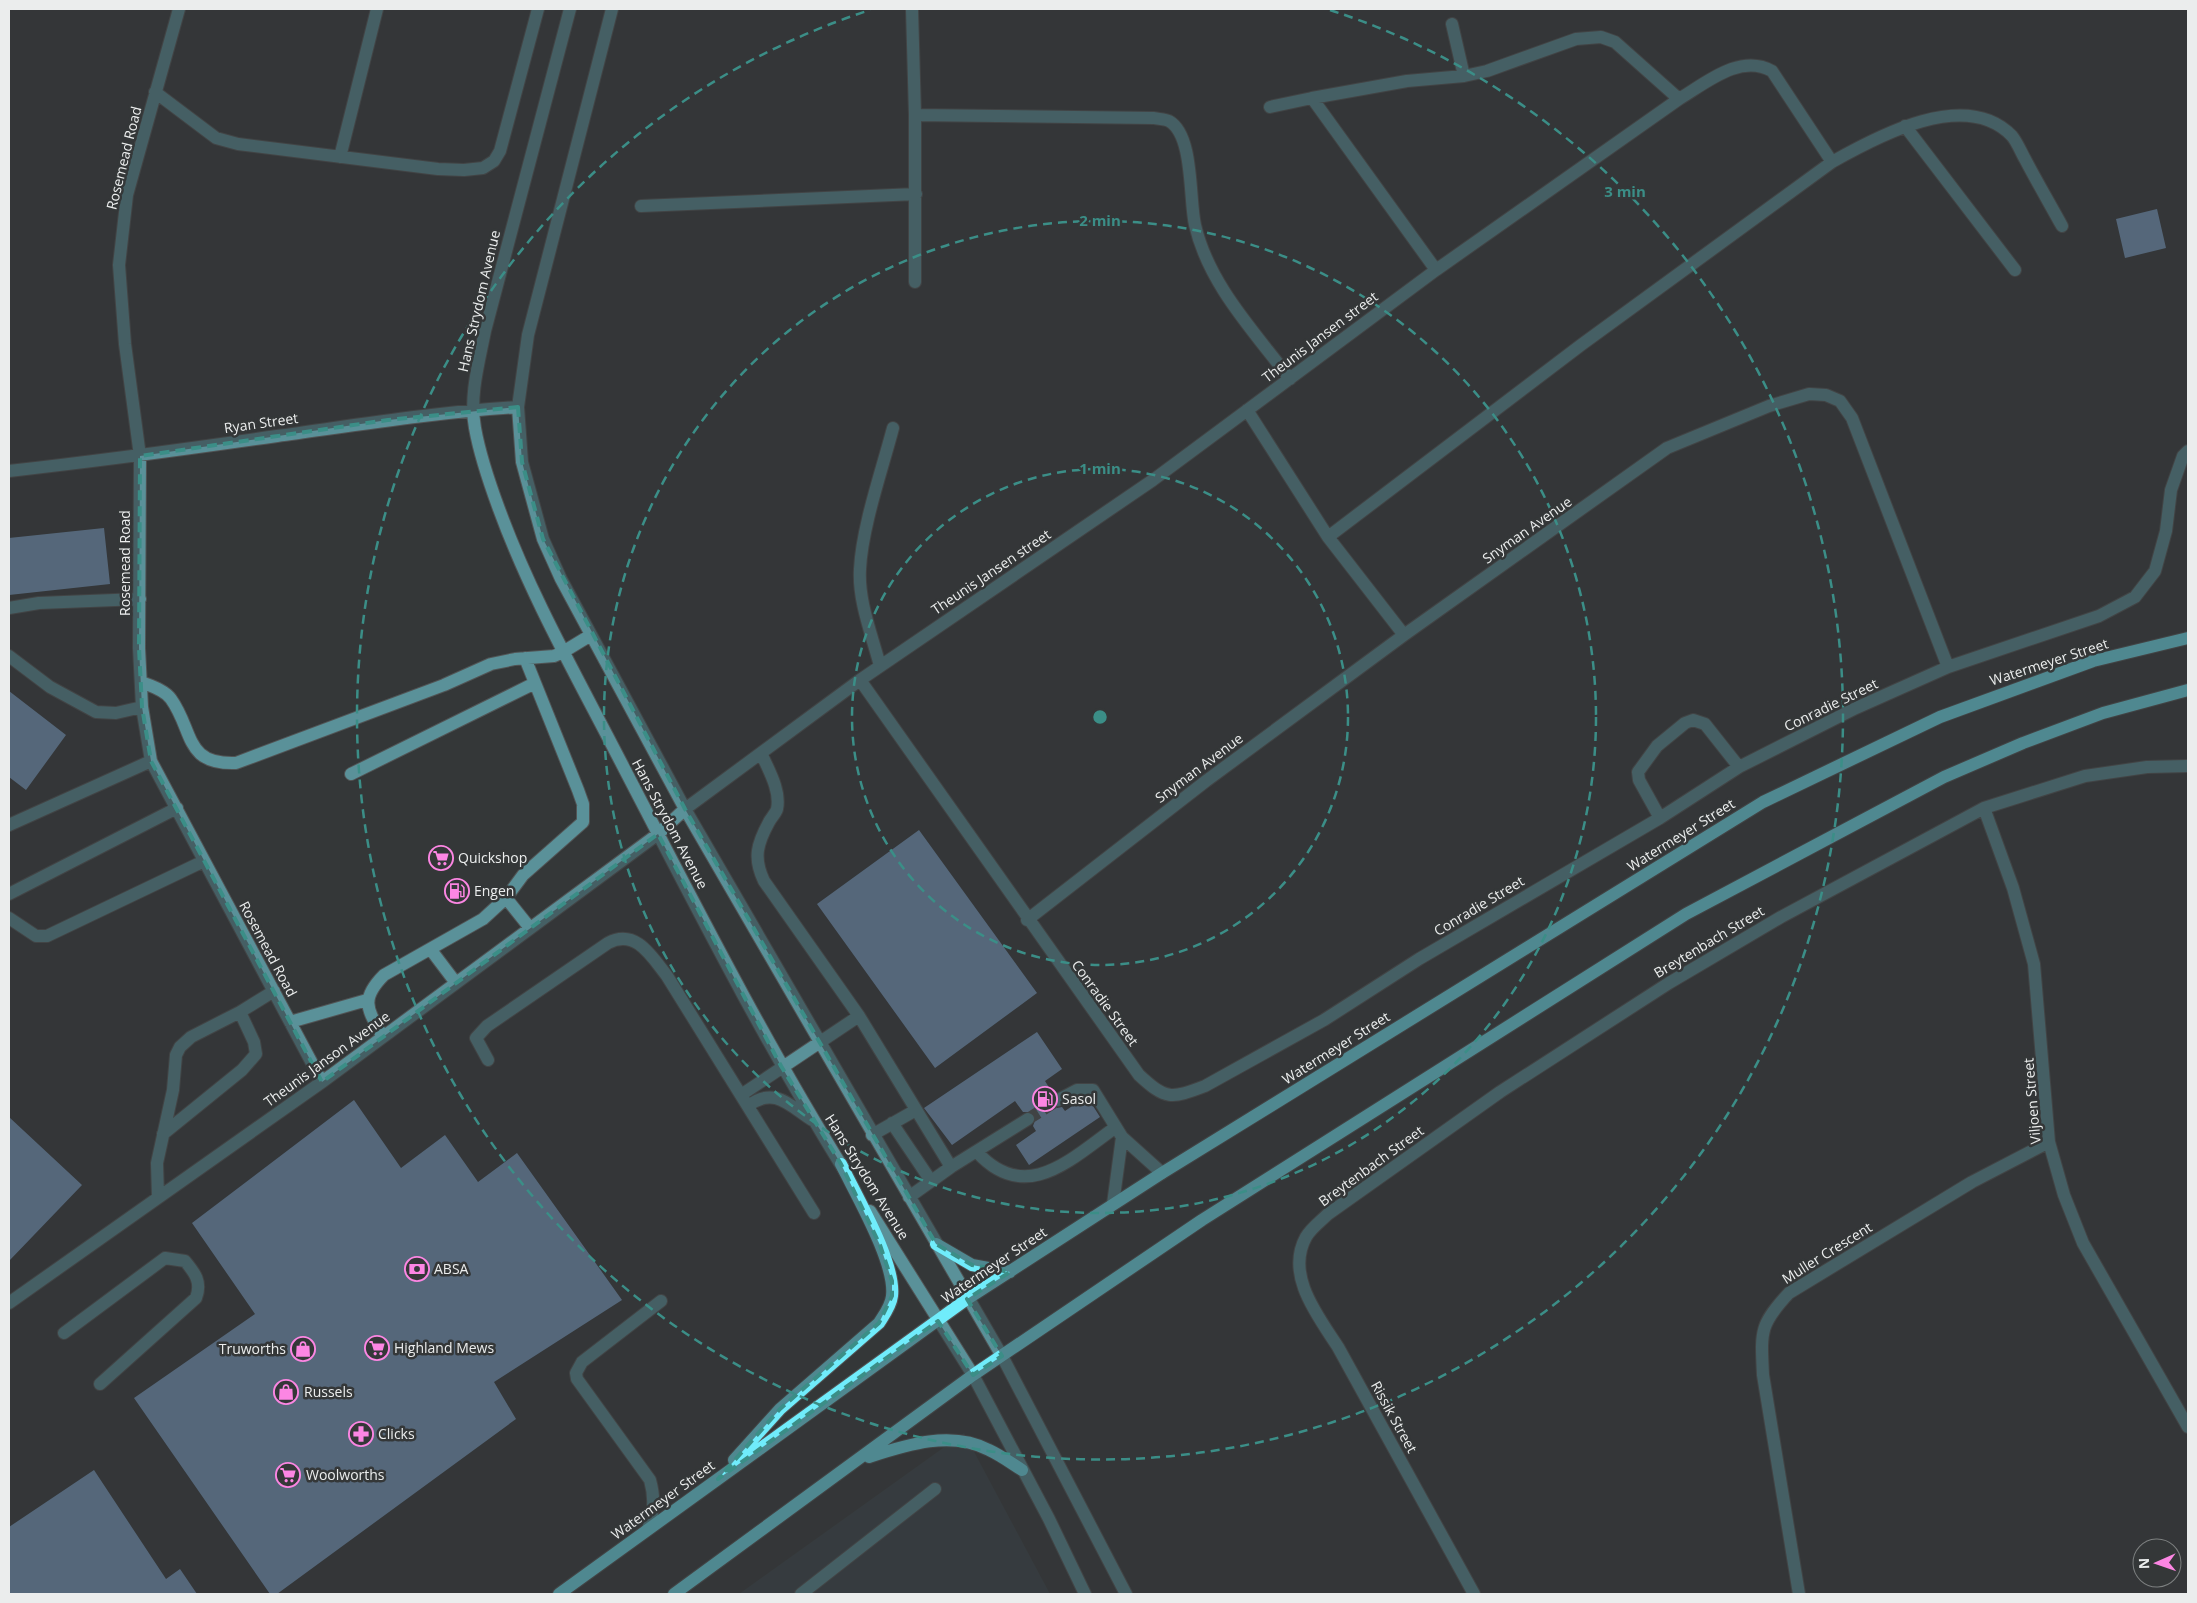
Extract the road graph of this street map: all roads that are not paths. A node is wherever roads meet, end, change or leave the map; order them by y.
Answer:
1 (179, 9) edge
2 (377, 9) edge
3 (538, 9) edge
4 (570, 9) edge
5 (612, 9) edge
6 (912, 9) edge
7 (1452, 24) dead end
8 (1464, 76) junction
9 (156, 92) junction
10 (1312, 98) junction
11 (1679, 99) junction
12 (1270, 107) dead end
13 (915, 115) junction
14 (1905, 126) junction
15 (340, 157) junction
16 (1832, 162) junction
17 (916, 194) junction
18 (641, 206) dead end
19 (2062, 226) dead end
20 (1436, 270) junction
21 (2016, 270) dead end
22 (915, 282) dead end
23 (1290, 379) junction
24 (518, 406) junction
25 (473, 409) junction
26 (1247, 410) junction
27 (893, 428) dead end
28 (2188, 451) edge
29 (140, 456) junction
30 (9, 471) edge
31 (1328, 537) junction
32 (140, 599) junction
33 (9, 608) edge
34 (2188, 633) edge
35 (591, 635) junction
36 (1404, 635) junction
37 (2182, 639) edge
38 (563, 652) junction
39 (9, 656) edge
40 (525, 658) junction
41 (880, 666) junction
42 (1948, 668) junction
43 (860, 680) junction
44 (141, 682) junction
45 (535, 683) junction
46 (2188, 690) edge
47 (142, 707) junction
48 (761, 753) junction
49 (151, 761) junction
50 (2188, 766) edge
51 (1739, 767) junction
52 (351, 774) dead end
53 (177, 808) junction
54 (1984, 808) junction
55 (685, 809) junction
56 (1660, 818) junction
57 (9, 825) edge
58 (658, 834) junction
59 (204, 861) junction
60 (9, 894) edge
61 (506, 898) junction
62 (9, 918) edge
63 (1027, 920) junction
64 (530, 928) junction
65 (431, 950) junction
66 (456, 983) junction
67 (274, 992) junction
68 (367, 1000) junction
69 (240, 1012) junction
70 (859, 1016) junction
71 (290, 1022) junction
72 (383, 1037) junction
73 (818, 1042) junction
74 (488, 1060) dead end
75 (782, 1066) junction
76 (322, 1082) junction
77 (740, 1095) junction
78 (1058, 1100) tunnel mouth
79 (748, 1106) junction
80 (916, 1110) junction
81 (1028, 1119) tunnel mouth
82 (816, 1122) junction
83 (892, 1123) junction
84 (1119, 1132) junction
85 (163, 1134) junction
86 (872, 1134) junction
87 (2049, 1142) junction
88 (977, 1152) junction
89 (841, 1164) junction
90 (951, 1166) junction
91 (1162, 1173) junction
92 (931, 1181) junction
93 (158, 1197) junction
94 (909, 1197) junction
95 (1114, 1204) junction
96 (814, 1213) dead end
97 (936, 1244) junction
98 (1300, 1251) joint
99 (1010, 1272) junction
100 (968, 1299) junction
101 (661, 1301) dead end
102 (9, 1303) edge
103 (938, 1321) junction
104 (64, 1333) dead end
105 (1002, 1356) junction
106 (973, 1375) junction
107 (100, 1384) dead end
108 (2188, 1427) edge
109 (857, 1461) junction
110 (1022, 1470) junction
111 (718, 1479) junction
112 (935, 1489) dead end
113 (648, 1529) junction
114 (559, 1594) edge
115 (674, 1594) edge
116 (801, 1594) edge
117 (1085, 1594) edge
118 (1126, 1594) edge
119 (1474, 1594) edge
120 (1799, 1594) edge

1 - 9 street, Rosemead Road
2 - 15 street
3 - 15 street
4 - 25 street, Hans Strydom Avenue
5 - 24 street, Hans Strydom Avenue
6 - 13 street
7 - 8 street
8 - 10 street
8 - 11 street
9 - 15 street
9 - 29 street, Rosemead Road
10 - 12 street
10 - 20 street
11 - 16 street, Theunis Jansen street
11 - 20 street, Theunis Jansen street
13 - 17 street
13 - 23 street
14 - 16 street
14 - 19 street
14 - 21 street
16 - 31 street
17 - 18 street
17 - 22 street
20 - 23 street, Theunis Jansen street
23 - 26 street, Theunis Jansen street
24 - 25 street, Ryan Street
24 - 35 street, Hans Strydom Avenue
25 - 29 street, Ryan Street
25 - 38 street, Hans Strydom Avenue
26 - 31 street
26 - 41 street, Theunis Jansen street
27 - 41 street
28 - 42 street, Conradie Street
29 - 30 street, Ryan Street
29 - 32 street, Rosemead Road
31 - 36 street
32 - 33 street
32 - 44 street, Rosemead Road
34 - 37 main road
35 - 38 street
35 - 55 street, Hans Strydom Avenue
36 - 42 street, Snyman Avenue
36 - 63 street, Snyman Avenue
37 - 91 main road, Watermeyer Street
38 - 40 street
38 - 58 street, Hans Strydom Avenue
39 - 47 street
40 - 44 street
40 - 45 street
41 - 43 street, Theunis Jansen street
42 - 51 street, Conradie Street
43 - 48 street, Theunis Jansen street
43 - 63 street, Conradie Street
44 - 47 street, Rosemead Road
45 - 52 street
45 - 61 street
46 - 105 main road
47 - 49 street, Rosemead Road
48 - 55 street, Theunis Jansen street
48 - 70 street
49 - 53 street, Rosemead Road
49 - 57 street
50 - 54 street, Breytenbach Street
51 - 56 street, Conradie Street
51 - 56 street
53 - 59 street, Rosemead Road
53 - 60 street
54 - 87 street, Viljoen Street
54 - 98 street, Breytenbach Street
55 - 58 street, Theunis Jansen street
55 - 73 street, Hans Strydom Avenue
56 - 63 street, Conradie Street
58 - 64 street, Theunis Janson Avenue
58 - 75 street, Hans Strydom Avenue
59 - 62 street
59 - 67 street, Rosemead Road
61 - 64 street
61 - 65 street
64 - 66 street, Theunis Janson Avenue
65 - 66 street
65 - 68 street
66 - 72 street, Theunis Janson Avenue
67 - 69 street
67 - 71 street, Rosemead Road
68 - 71 street
68 - 72 street
69 - 85 street
69 - 85 street
70 - 73 street
70 - 80 street
71 - 76 street, Rosemead Road
72 - 76 street, Theunis Janson Avenue
73 - 75 street
73 - 86 street, Hans Strydom Avenue
74 - 77 street
75 - 77 street
75 - 82 street, Hans Strydom Avenue
76 - 93 street, Theunis Janson Avenue
77 - 79 street
78 - 84 street
79 - 82 street
79 - 96 street
80 - 83 street
80 - 90 street
81 - 88 street
82 - 89 street, Hans Strydom Avenue
83 - 86 street
83 - 92 street
84 - 88 street
84 - 91 street
84 - 95 street
85 - 93 street
86 - 94 street, Hans Strydom Avenue
87 - 108 street, Viljoen Street
87 - 120 street, Muller Crescent
88 - 90 street
89 - 103 street, Hans Strydom Avenue
89 - 111 main road
90 - 92 street
91 - 95 main road, Watermeyer Street
92 - 94 street
93 - 102 street, Theunis Janson Avenue
94 - 97 street, Hans Strydom Avenue
95 - 99 main road, Watermeyer Street
97 - 99 main road
97 - 100 street, Hans Strydom Avenue
98 - 119 street, Rissik Street
99 - 100 main road, Watermeyer Street
100 - 103 main road, Watermeyer Street
100 - 105 street, Hans Strydom Avenue
101 - 113 street
103 - 106 street, Hans Strydom Avenue
103 - 111 main road, Watermeyer Street
104 - 107 street
105 - 106 main road
105 - 118 street, Hans Strydom Avenue
106 - 109 main road
106 - 110 street, Hans Strydom Avenue
109 - 110 main road
109 - 115 main road
110 - 117 street, Hans Strydom Avenue
111 - 113 main road, Watermeyer Street
112 - 116 street
113 - 114 main road, Watermeyer Street

